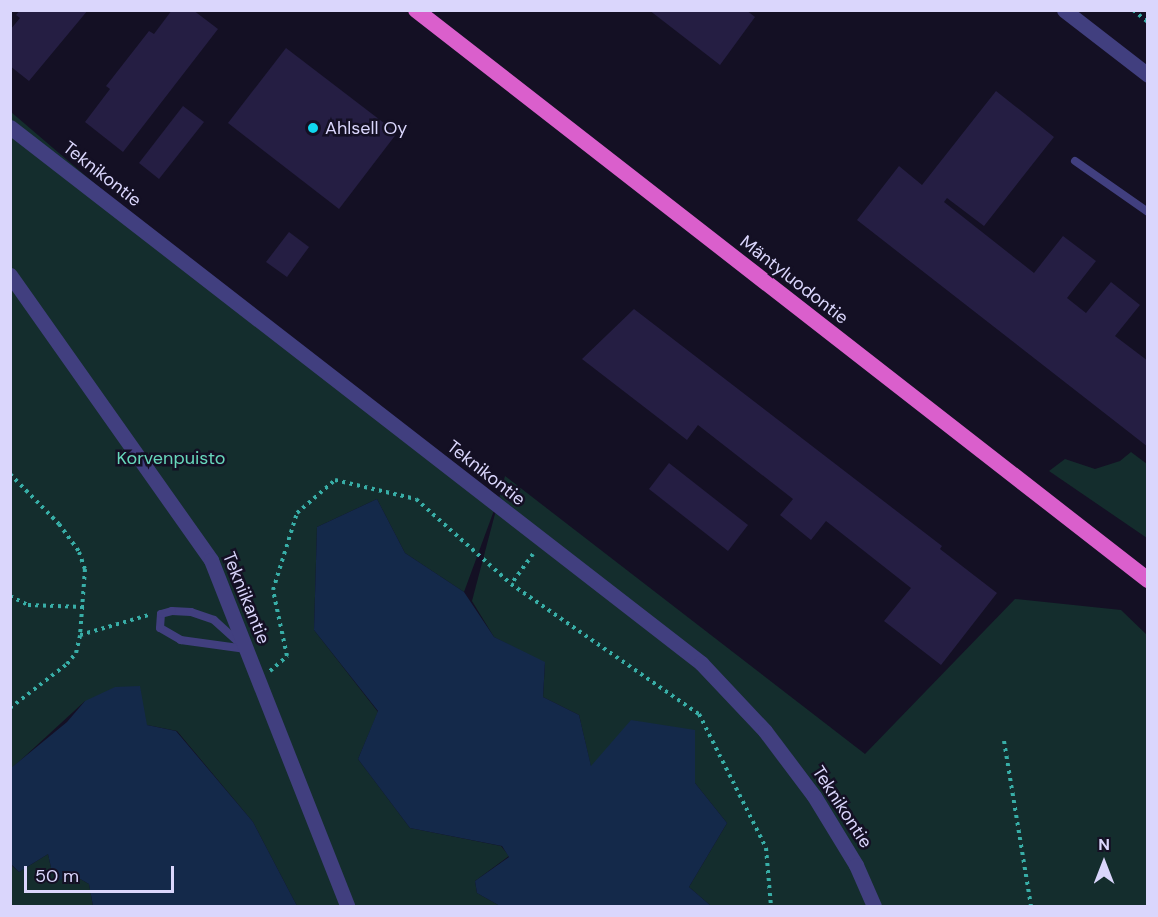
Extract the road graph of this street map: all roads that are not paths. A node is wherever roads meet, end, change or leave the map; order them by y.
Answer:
1 (416, 10) edge
2 (1065, 10) edge
3 (1148, 75) edge
4 (10, 127) edge
5 (1075, 161) dead end
6 (1146, 208) edge
7 (10, 275) edge
8 (1148, 580) edge
9 (246, 649) junction
10 (347, 906) edge
11 (873, 906) edge

1 - 8 highway, Mäntyluodontie
2 - 3 street
4 - 11 street, Teknikontie
5 - 6 lane
7 - 9 street, Tekniikantie
9 - 9 lane
9 - 10 street, Tekniikantie

